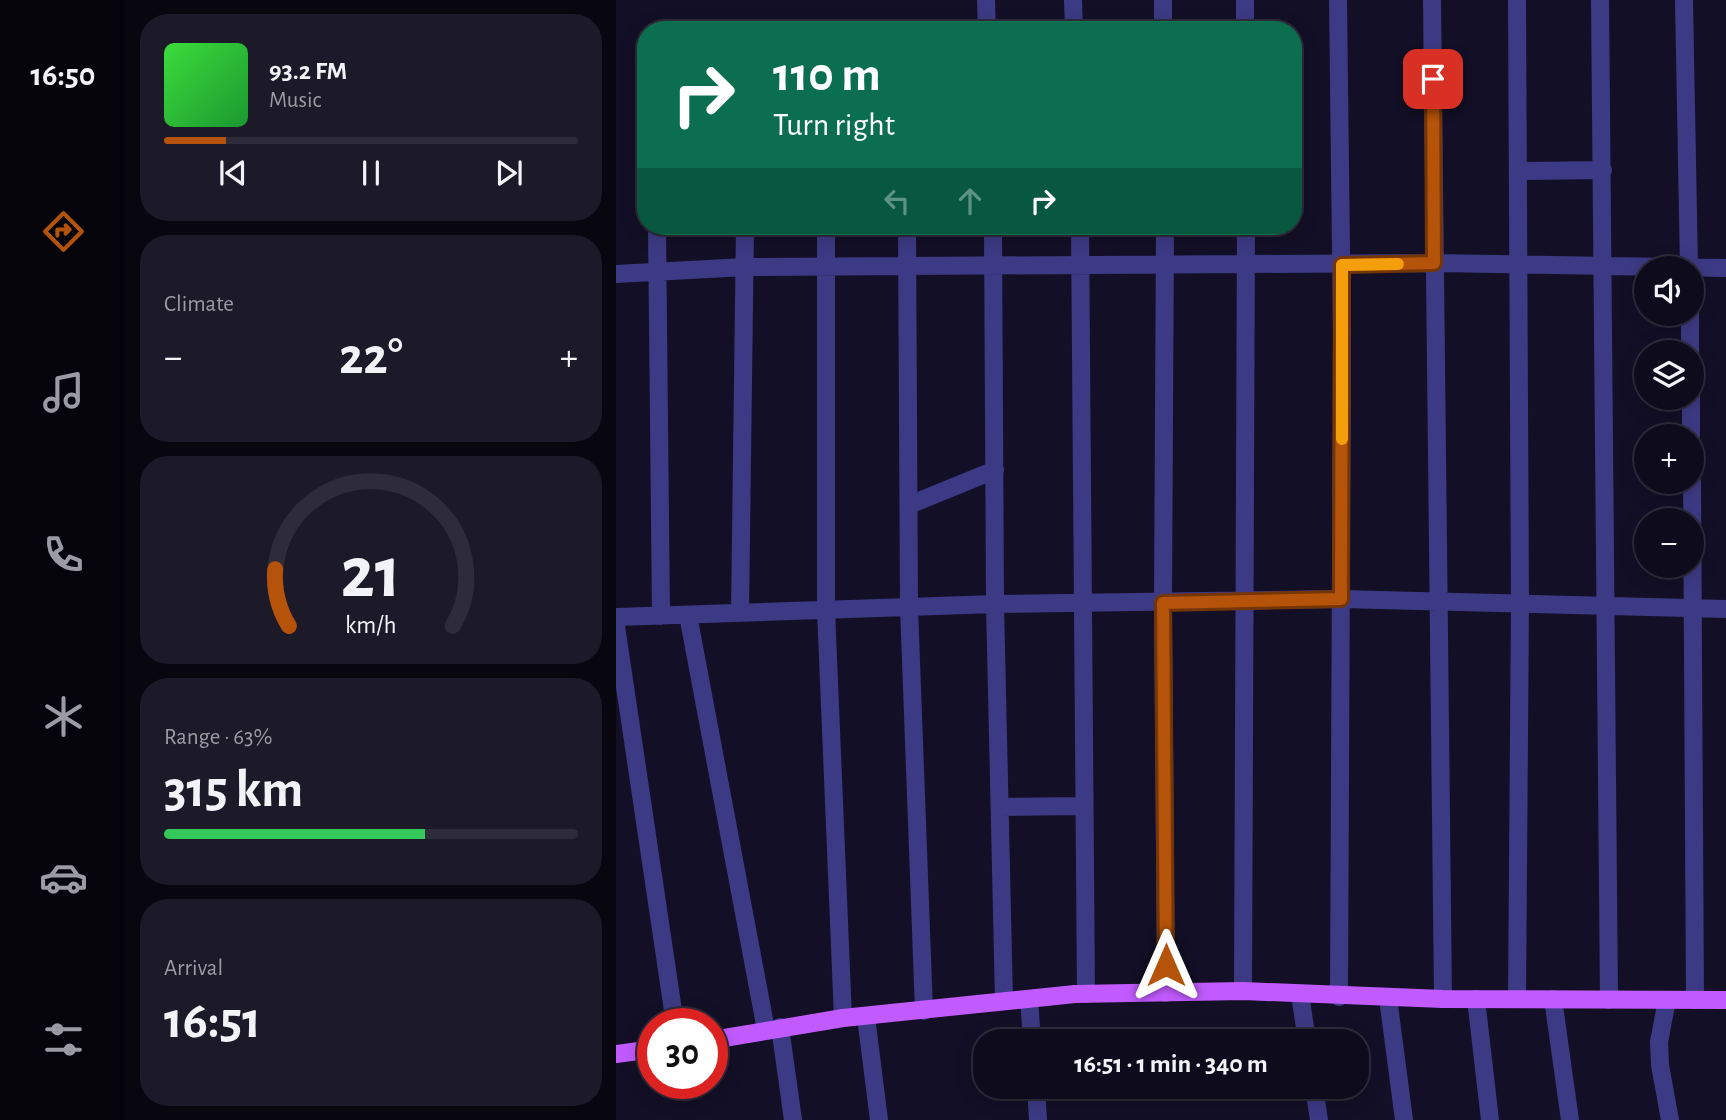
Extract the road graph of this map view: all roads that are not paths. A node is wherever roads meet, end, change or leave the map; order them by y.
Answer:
1 (986, 0) edge
2 (1073, 0) edge
3 (1163, 0) edge
4 (1245, 0) edge
5 (1338, 0) edge
6 (1432, 0) edge
7 (1517, 0) edge
8 (1600, 0) edge
9 (1684, 0) edge
10 (987, 21) edge
11 (1074, 21) edge
12 (1163, 21) edge
13 (1245, 21) edge
14 (1603, 170) junction
15 (1519, 171) junction
16 (657, 235) edge
17 (745, 235) edge
18 (827, 235) edge
19 (907, 235) edge
20 (993, 235) edge
21 (1080, 235) edge
22 (1165, 235) edge
23 (1246, 235) edge
24 (1689, 256) edge
25 (1434, 263) junction
26 (1247, 264) junction
27 (1165, 265) junction
28 (1342, 265) junction
29 (1520, 265) junction
30 (1081, 266) junction
31 (1604, 266) junction
32 (1634, 266) edge
33 (745, 267) junction
34 (907, 267) junction
35 (994, 267) junction
36 (1704, 267) edge
37 (826, 268) junction
38 (1726, 268) edge
39 (657, 271) junction
40 (616, 274) edge
41 (995, 470) junction
42 (1692, 494) edge
43 (909, 505) junction
44 (1341, 599) junction
45 (1244, 601) junction
46 (1439, 601) junction
47 (1163, 603) junction
48 (1520, 603) junction
49 (996, 604) junction
50 (1082, 604) junction
51 (1605, 606) junction
52 (909, 607) junction
53 (1693, 607) junction
54 (1726, 609) edge
55 (826, 610) junction
56 (740, 613) junction
57 (688, 615) junction
58 (661, 616) junction
59 (616, 617) edge
60 (616, 626) edge
61 (1084, 806) junction
62 (1000, 807) junction
63 (1243, 991) junction
64 (1166, 993) junction
65 (1086, 994) junction
66 (1300, 994) junction
67 (1339, 997) junction
68 (1388, 998) junction
69 (1029, 999) junction
70 (1443, 999) junction
71 (1476, 999) junction
72 (1517, 999) junction
73 (1553, 999) junction
74 (1609, 1000) junction
75 (1667, 1000) junction
76 (1695, 1000) junction
77 (1726, 1000) edge
78 (1004, 1001) junction
79 (674, 1008) edge
80 (924, 1011) junction
81 (866, 1017) junction
82 (843, 1018) junction
83 (773, 1029) junction
84 (1031, 1029) edge
85 (1305, 1029) edge
86 (728, 1037) edge
87 (637, 1051) edge
88 (616, 1054) edge
89 (1037, 1099) edge
90 (1316, 1099) edge
91 (793, 1120) edge
92 (879, 1120) edge
93 (1038, 1120) edge
94 (1319, 1120) edge
95 (1404, 1120) edge
96 (1490, 1120) edge
97 (1570, 1120) edge
98 (1670, 1120) edge

1 - 10 street
2 - 11 street
3 - 12 street
4 - 13 street
5 - 28 street
6 - 25 street
7 - 15 street
8 - 14 street
9 - 24 street
14 - 15 street
14 - 31 street
15 - 29 street
16 - 39 street
17 - 33 street
18 - 37 street
19 - 34 street
20 - 35 street
21 - 30 street
22 - 27 street
23 - 26 street
25 - 28 street
25 - 29 street
25 - 46 street
26 - 27 street
26 - 28 street
26 - 45 street
27 - 30 street
27 - 47 street
28 - 44 street
29 - 31 street
29 - 48 street
30 - 35 street
30 - 50 street
31 - 32 street
31 - 51 street
33 - 37 street
33 - 39 street
33 - 56 street
34 - 35 street
34 - 37 street
34 - 43 street
35 - 41 street
36 - 38 street
37 - 55 street
39 - 40 street
39 - 58 street
41 - 43 street
41 - 49 street
42 - 53 street
43 - 52 street
44 - 45 street
44 - 46 street
44 - 67 street
45 - 47 street
45 - 63 street
46 - 48 street
46 - 70 street
47 - 50 street
47 - 64 street
48 - 51 street
48 - 72 street
49 - 50 street
49 - 52 street
49 - 62 street
50 - 61 street
51 - 53 street
51 - 74 street
52 - 55 street
52 - 80 street
53 - 54 street
53 - 76 street
55 - 56 street
55 - 82 street
56 - 57 street
57 - 58 street
57 - 83 street
58 - 59 street
60 - 79 street
61 - 62 street
61 - 65 street
62 - 78 street
63 - 64 main road
63 - 66 main road
64 - 65 main road
65 - 69 main road
66 - 67 main road
66 - 85 street
67 - 68 main road
68 - 70 main road
68 - 95 street
69 - 78 main road
69 - 84 street
70 - 71 main road
71 - 72 main road
71 - 96 street
72 - 73 main road
73 - 74 main road
73 - 97 street
74 - 75 main road
75 - 76 main road
75 - 98 street
76 - 77 main road
78 - 80 main road
80 - 81 main road
81 - 82 main road
81 - 92 street
82 - 83 main road
83 - 86 main road
83 - 91 street
87 - 88 main road
89 - 93 street
90 - 94 street

